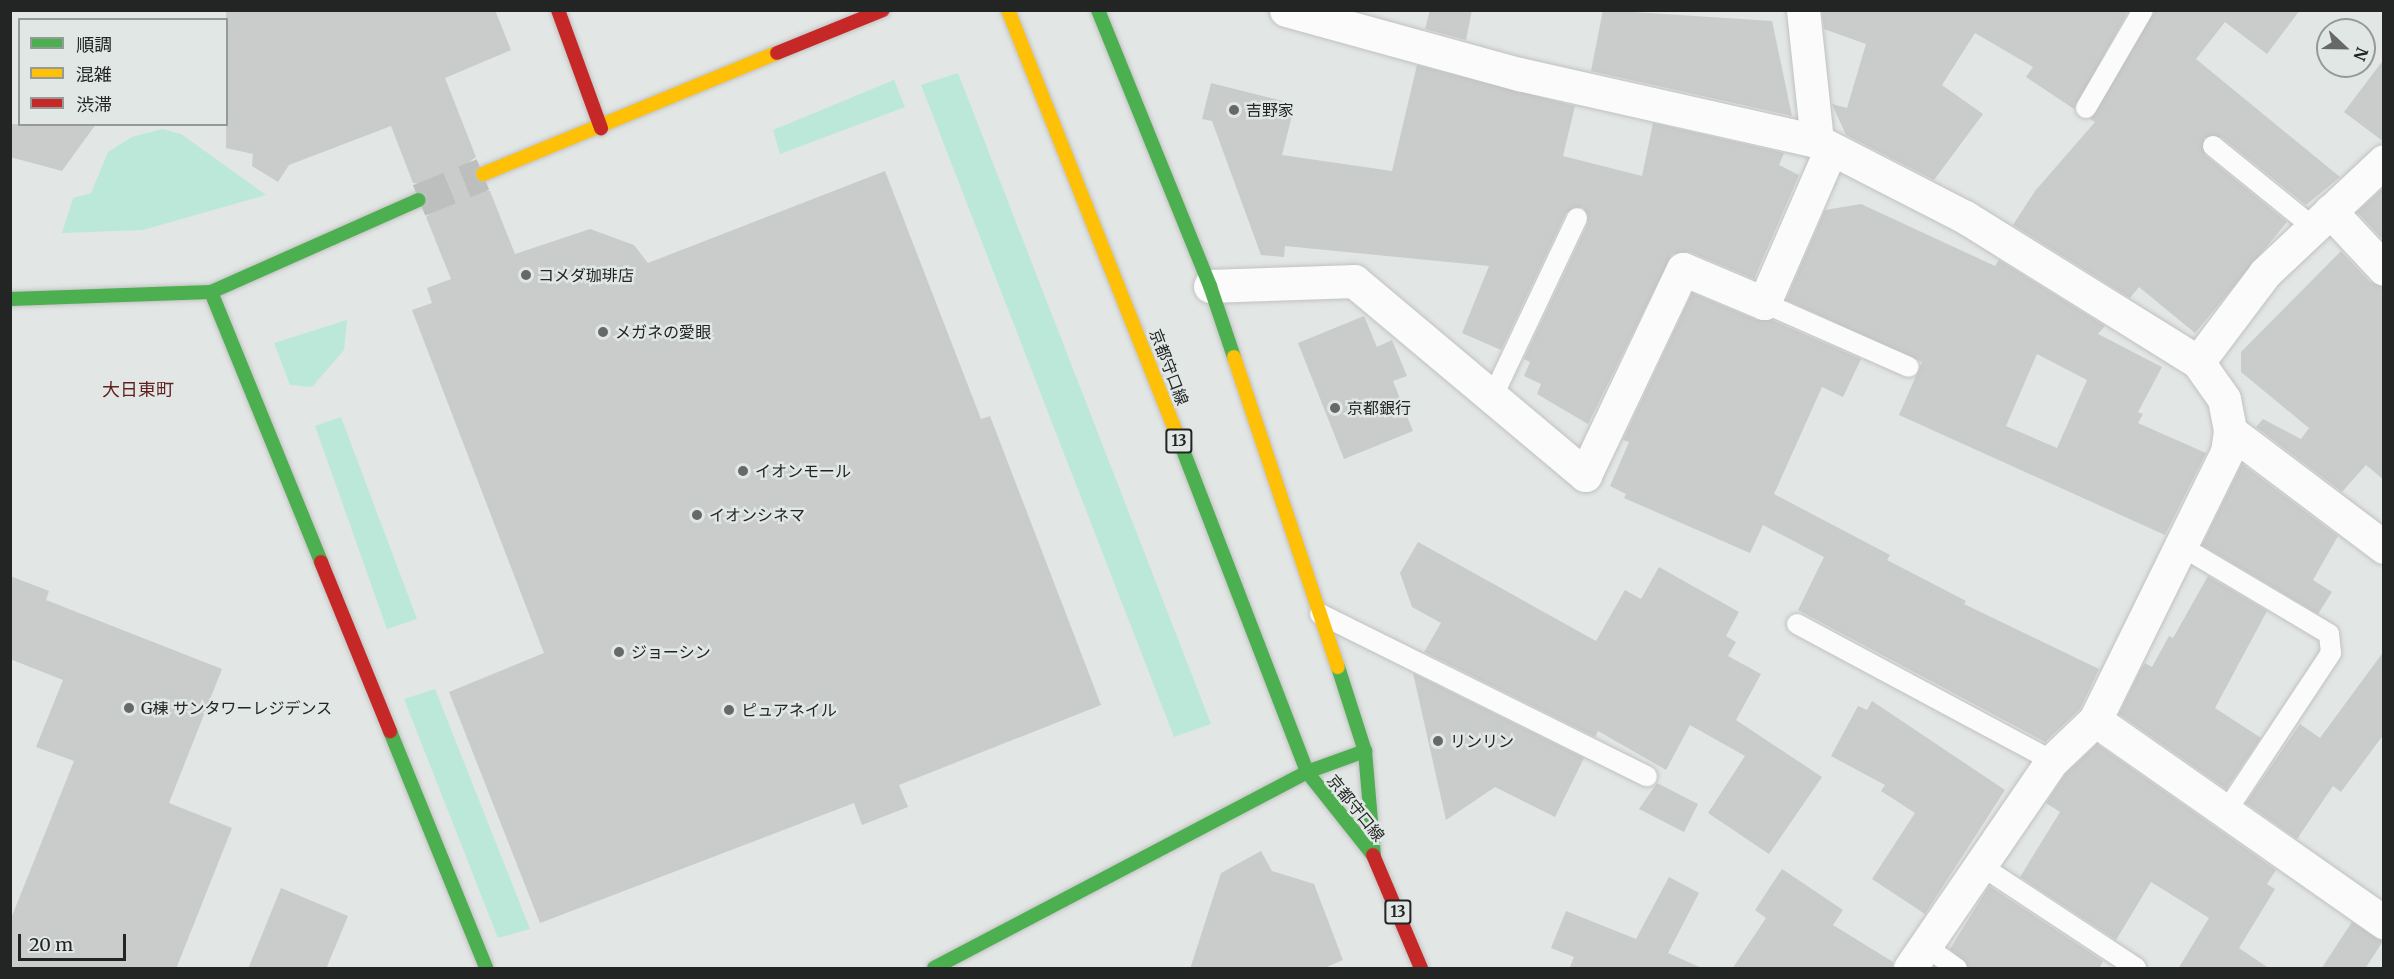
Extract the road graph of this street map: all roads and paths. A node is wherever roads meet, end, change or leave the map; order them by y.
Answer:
1 (558, 10) edge
2 (883, 10) edge
3 (1008, 10) edge
4 (1098, 10) edge
5 (1286, 10) edge
6 (1803, 10) edge
7 (2143, 10) edge
8 (615, 97) dead end
9 (2086, 108) dead end
10 (623, 119) junction
11 (601, 128) junction
12 (1824, 146) junction
13 (2213, 146) dead end
14 (2384, 161) edge
15 (483, 174) tunnel mouth
16 (419, 200) tunnel mouth
17 (1577, 218) dead end
18 (2321, 219) junction
19 (2384, 269) edge
20 (1210, 286) junction
21 (211, 292) junction
22 (10, 299) edge
23 (1764, 303) junction
24 (2198, 362) junction
25 (1909, 367) dead end
26 (1492, 398) junction
27 (2230, 431) junction
28 (2181, 546) junction
29 (2384, 547) edge
30 (1320, 614) junction
31 (1797, 624) dead end
32 (2095, 720) junction
33 (1365, 751) junction
34 (2052, 761) junction
35 (1307, 772) junction
36 (1647, 776) dead end
37 (2225, 813) junction
38 (1374, 856) junction
39 (1980, 865) junction
40 (2384, 922) edge
41 (1917, 957) edge
42 (486, 969) edge
43 (934, 969) edge
44 (1421, 969) edge
45 (1957, 969) edge
46 (2136, 969) edge

1 - 11 street
2 - 10 street
3 - 35 street, 京都守口線 / 13
4 - 20 street, 京都守口線 / 13
5 - 12 street
6 - 12 street
7 - 9 lane
8 - 10 street
10 - 11 street
11 - 15 street
12 - 23 street
12 - 24 street
13 - 18 lane
14 - 18 street
16 - 21 street
17 - 26 lane
18 - 19 street
18 - 24 street
20 - 26 street
20 - 30 street, 京都守口線 / 13
21 - 22 street
21 - 42 street
23 - 25 lane
23 - 26 street
24 - 27 street
27 - 28 street
27 - 29 street
28 - 32 street
28 - 37 lane
30 - 33 street, 京都守口線 / 13
30 - 36 lane
31 - 34 lane
32 - 34 street
32 - 37 street
33 - 35 street
33 - 38 street, 京都守口線 / 13
34 - 39 street
35 - 38 street, 京都守口線 / 13
35 - 43 street
37 - 40 street
38 - 44 street, 京都守口線 / 13
39 - 41 street
39 - 46 lane
41 - 45 lane

